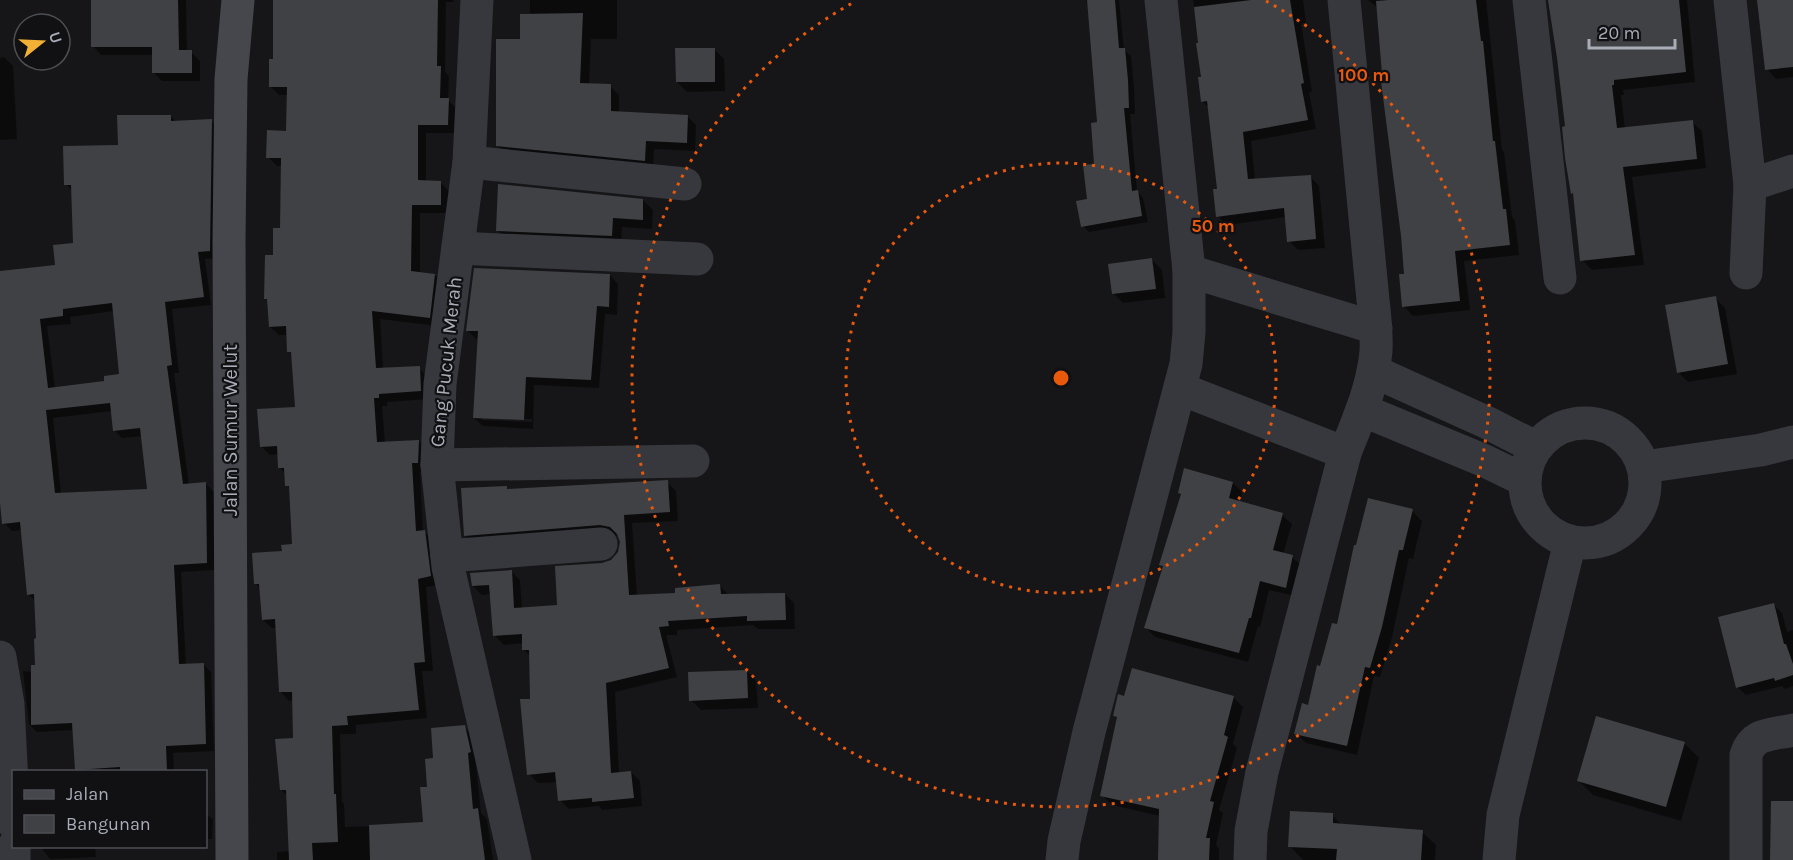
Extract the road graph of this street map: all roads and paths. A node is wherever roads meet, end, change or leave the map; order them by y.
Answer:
1 (238, 0) edge
2 (477, 0) edge
3 (1161, 0) edge
4 (1344, 0) edge
5 (1529, 0) edge
6 (1730, 0) edge
7 (469, 162) junction
8 (1793, 171) edge
9 (685, 184) dead end
10 (1750, 185) junction
11 (458, 248) junction
12 (697, 259) dead end
13 (1189, 271) junction
14 (1746, 273) dead end
15 (1560, 278) dead end
16 (1376, 328) junction
17 (1373, 371) junction
18 (1181, 389) junction
19 (1362, 410) junction
20 (1793, 442) edge
21 (1535, 447) junction
22 (1345, 453) junction
23 (693, 461) dead end
24 (437, 465) junction
25 (1644, 467) junction
26 (1524, 480) junction
27 (1570, 542) junction
28 (600, 544) dead end
29 (447, 556) junction
30 (0, 657) edge
31 (1793, 730) edge
32 (12, 787) edge
33 (232, 860) edge
34 (516, 860) edge
35 (1062, 860) edge
36 (1250, 860) edge
37 (1498, 860) edge
38 (1746, 860) edge

1 - 33 street, Jalan Sumur Welut
2 - 7 street, Gang Pucuk Merah
3 - 13 street
4 - 16 street
5 - 15 street
6 - 10 street
7 - 9 street
7 - 11 street, Gang Pucuk Merah
8 - 10 street
10 - 14 street
11 - 12 street
11 - 24 street, Gang Pucuk Merah
13 - 16 street
13 - 18 street
16 - 17 street
17 - 19 street
17 - 21 street
18 - 22 street
18 - 35 street
19 - 22 street
19 - 26 street
20 - 25 street
21 - 25 street
21 - 26 street
22 - 36 street
23 - 24 street
24 - 29 street, Gang Pucuk Merah
25 - 27 street
26 - 27 street
27 - 37 street
28 - 29 street
29 - 34 street, Gang Pucuk Merah
30 - 32 street
31 - 38 street

